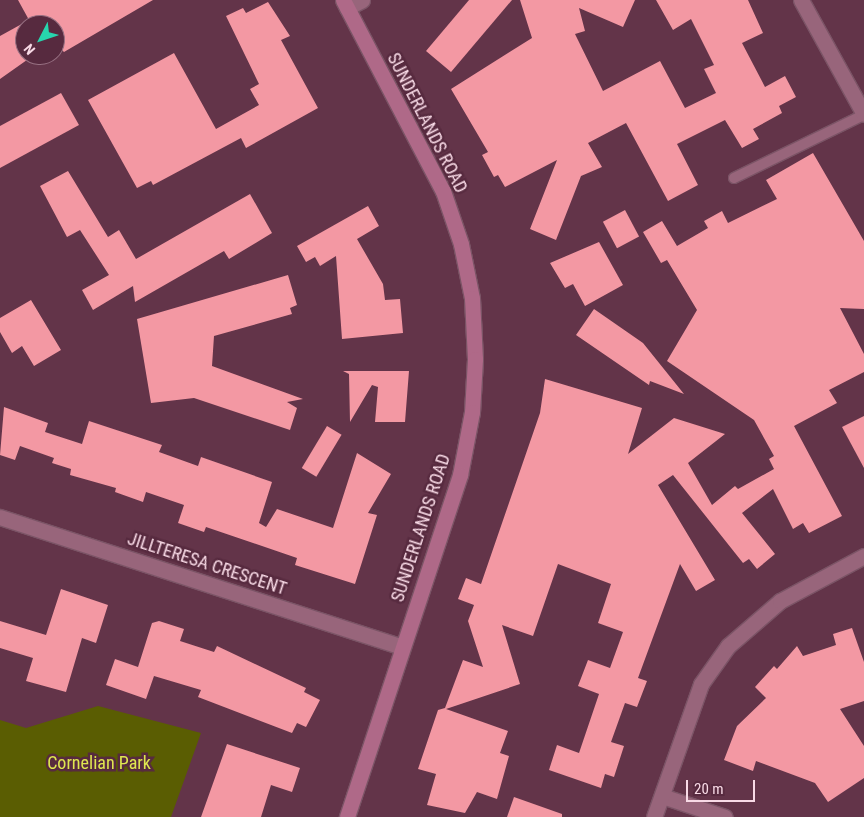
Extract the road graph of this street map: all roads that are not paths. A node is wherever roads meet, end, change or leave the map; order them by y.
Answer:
1 (362, 0) edge
2 (801, 0) edge
3 (345, 4) edge
4 (864, 114) edge
5 (734, 178) dead end
6 (0, 517) edge
7 (864, 556) edge
8 (402, 647) junction
9 (662, 796) junction
10 (347, 817) edge
11 (654, 817) edge
12 (725, 817) edge

1 - 3 street
2 - 4 street
3 - 8 street, SUNDERLANDS ROAD
4 - 5 lane
6 - 8 street, JILLTERESA CRESCENT
7 - 9 street
8 - 10 street, SUNDERLANDS ROAD
9 - 11 street
9 - 12 street

